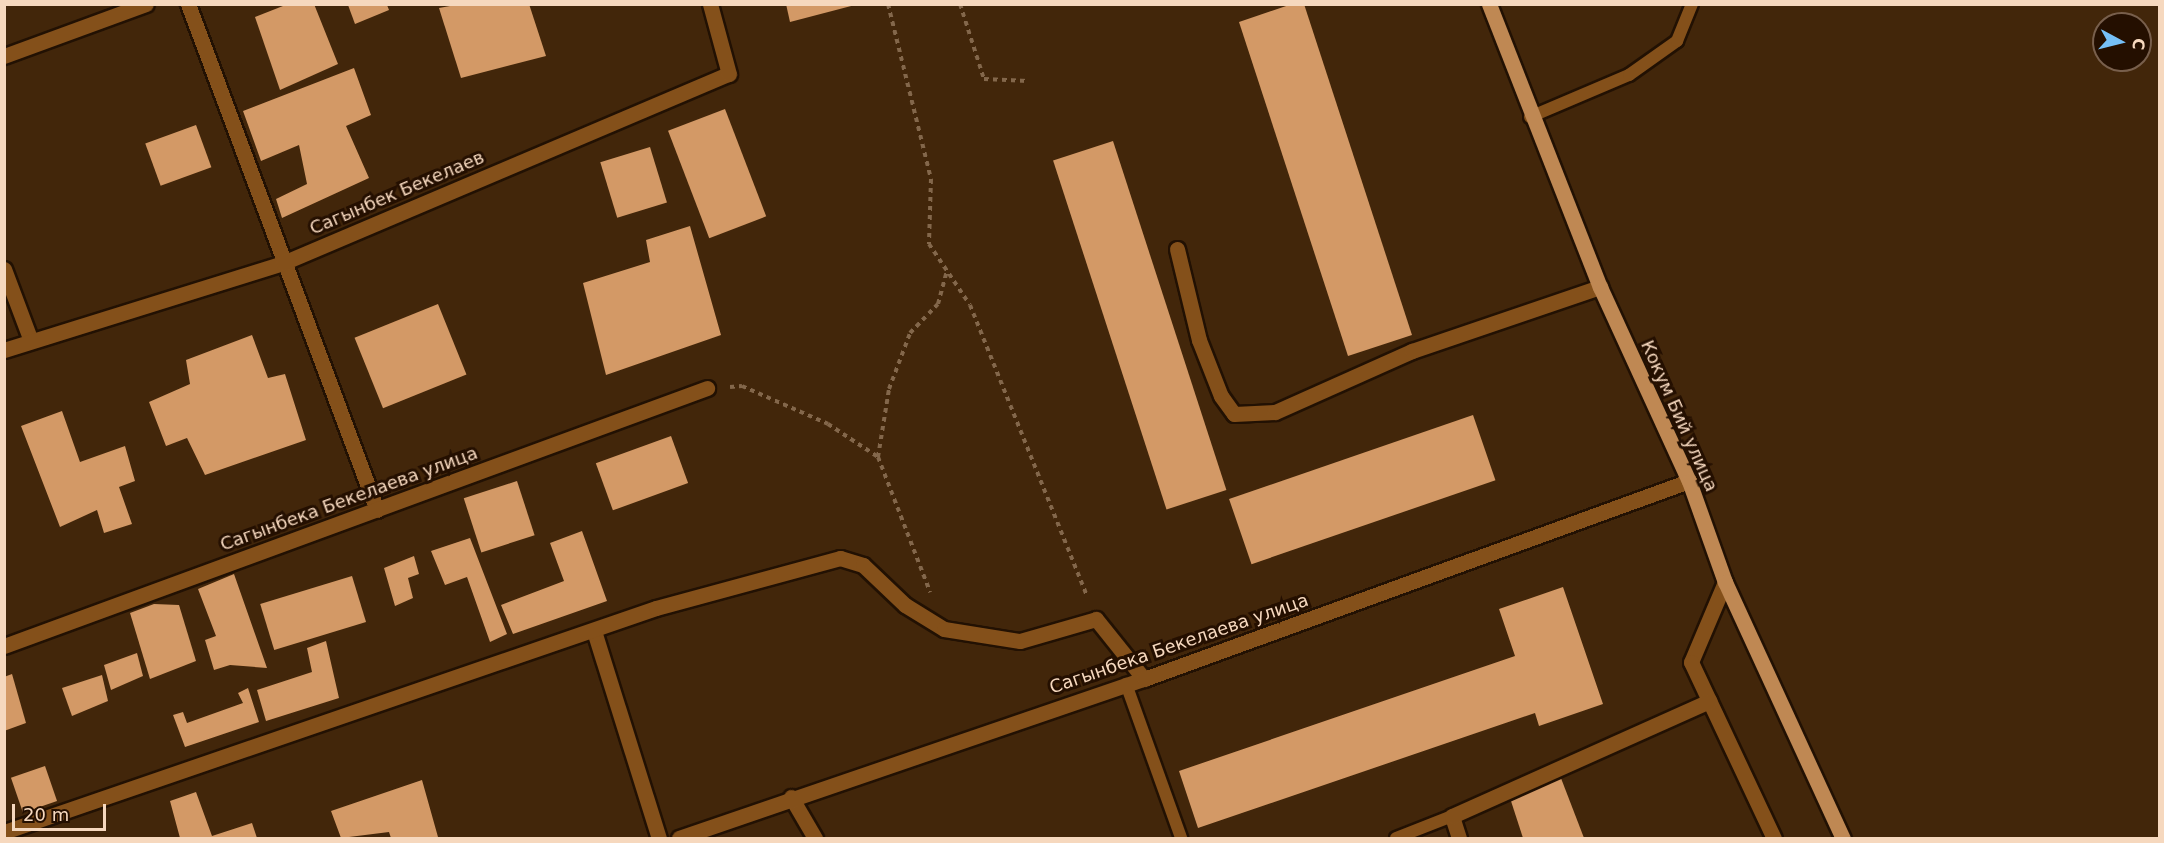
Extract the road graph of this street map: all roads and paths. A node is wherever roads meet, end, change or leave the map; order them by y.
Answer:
1 (146, 4) edge
2 (188, 4) edge
3 (710, 4) edge
4 (888, 4) edge
5 (960, 4) edge
6 (1489, 4) edge
7 (1692, 4) edge
8 (4, 56) edge
9 (1028, 81) dead end
10 (1530, 117) junction
11 (1177, 249) dead end
12 (283, 263) junction
13 (4, 269) edge
14 (947, 270) junction
15 (1600, 287) junction
16 (31, 341) junction
17 (4, 350) edge
18 (707, 388) joint
19 (878, 457) junction
20 (1689, 481) junction
21 (377, 510) junction
22 (1725, 582) junction
23 (1096, 619) junction
24 (944, 629) junction
25 (594, 631) junction
26 (4, 646) edge
27 (1144, 679) junction
28 (1126, 684) junction
29 (1709, 701) junction
30 (791, 796) junction
31 (1452, 816) junction
32 (4, 832) edge
33 (659, 838) edge
34 (680, 838) edge
35 (815, 838) edge
36 (1181, 838) edge
37 (1396, 838) edge
38 (1459, 838) edge
39 (1774, 838) edge
40 (1843, 838) edge

1 - 8 street
2 - 12 street
3 - 12 street, Сагынбек Бекелаев
4 - 14 path
5 - 9 path
6 - 10 main road, Кокум Бий улица
7 - 10 lane
10 - 15 main road, Кокум Бий улица
11 - 15 street
12 - 16 street, Сагынбек Бекелаев
12 - 21 street
13 - 16 street
14 - 19 path
14 - 23 path
15 - 20 main road, Кокум Бий улица
16 - 17 street, Сагынбек Бекелаев
18 - 19 path
18 - 21 street, Сагынбека Бекелаева улица
19 - 24 path
20 - 22 main road, Кокум Бий улица
20 - 27 street, Сагынбека Бекелаева улица
21 - 26 street, Сагынбека Бекелаева улица
22 - 29 street
22 - 40 main road, Кокум Бий улица
23 - 24 street
23 - 27 street
24 - 25 street
25 - 32 street
25 - 33 street
27 - 28 street, Сагынбека Бекелаева улица
28 - 30 street, Сагынбека Бекелаева улица
28 - 36 lane
29 - 31 street
29 - 39 street
30 - 34 street, Сагынбека Бекелаева улица
30 - 35 street
31 - 37 lane
31 - 38 street

